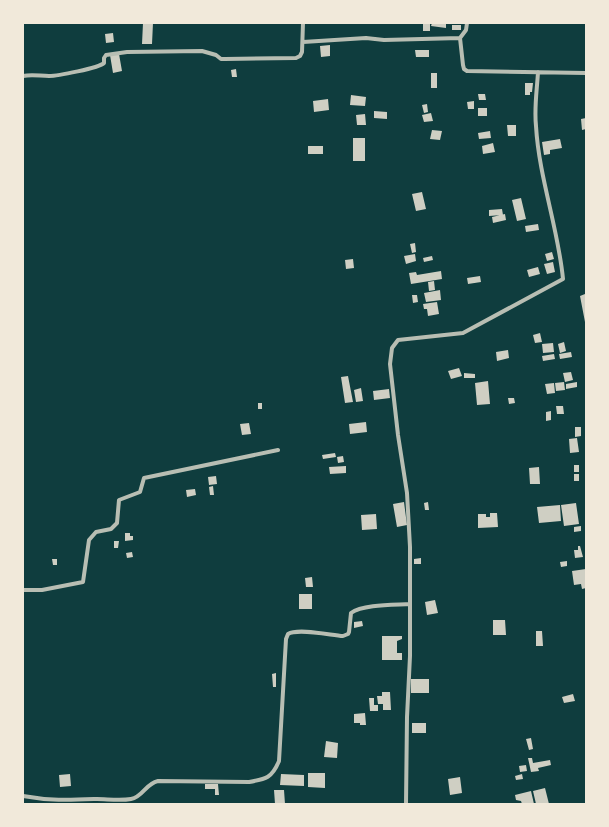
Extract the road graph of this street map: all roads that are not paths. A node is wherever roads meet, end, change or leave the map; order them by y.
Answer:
1 (303, 23) edge
2 (467, 23) edge
3 (460, 38) junction
4 (303, 42) junction
5 (538, 72) junction
6 (586, 73) edge
7 (23, 76) edge
8 (278, 450) dead end
9 (23, 590) edge
10 (410, 604) junction
11 (23, 796) edge
12 (406, 804) edge

1 - 4 street
2 - 3 street
3 - 4 street
3 - 5 street
4 - 7 street
5 - 6 street
5 - 10 street
8 - 9 street
10 - 11 street
10 - 12 street

